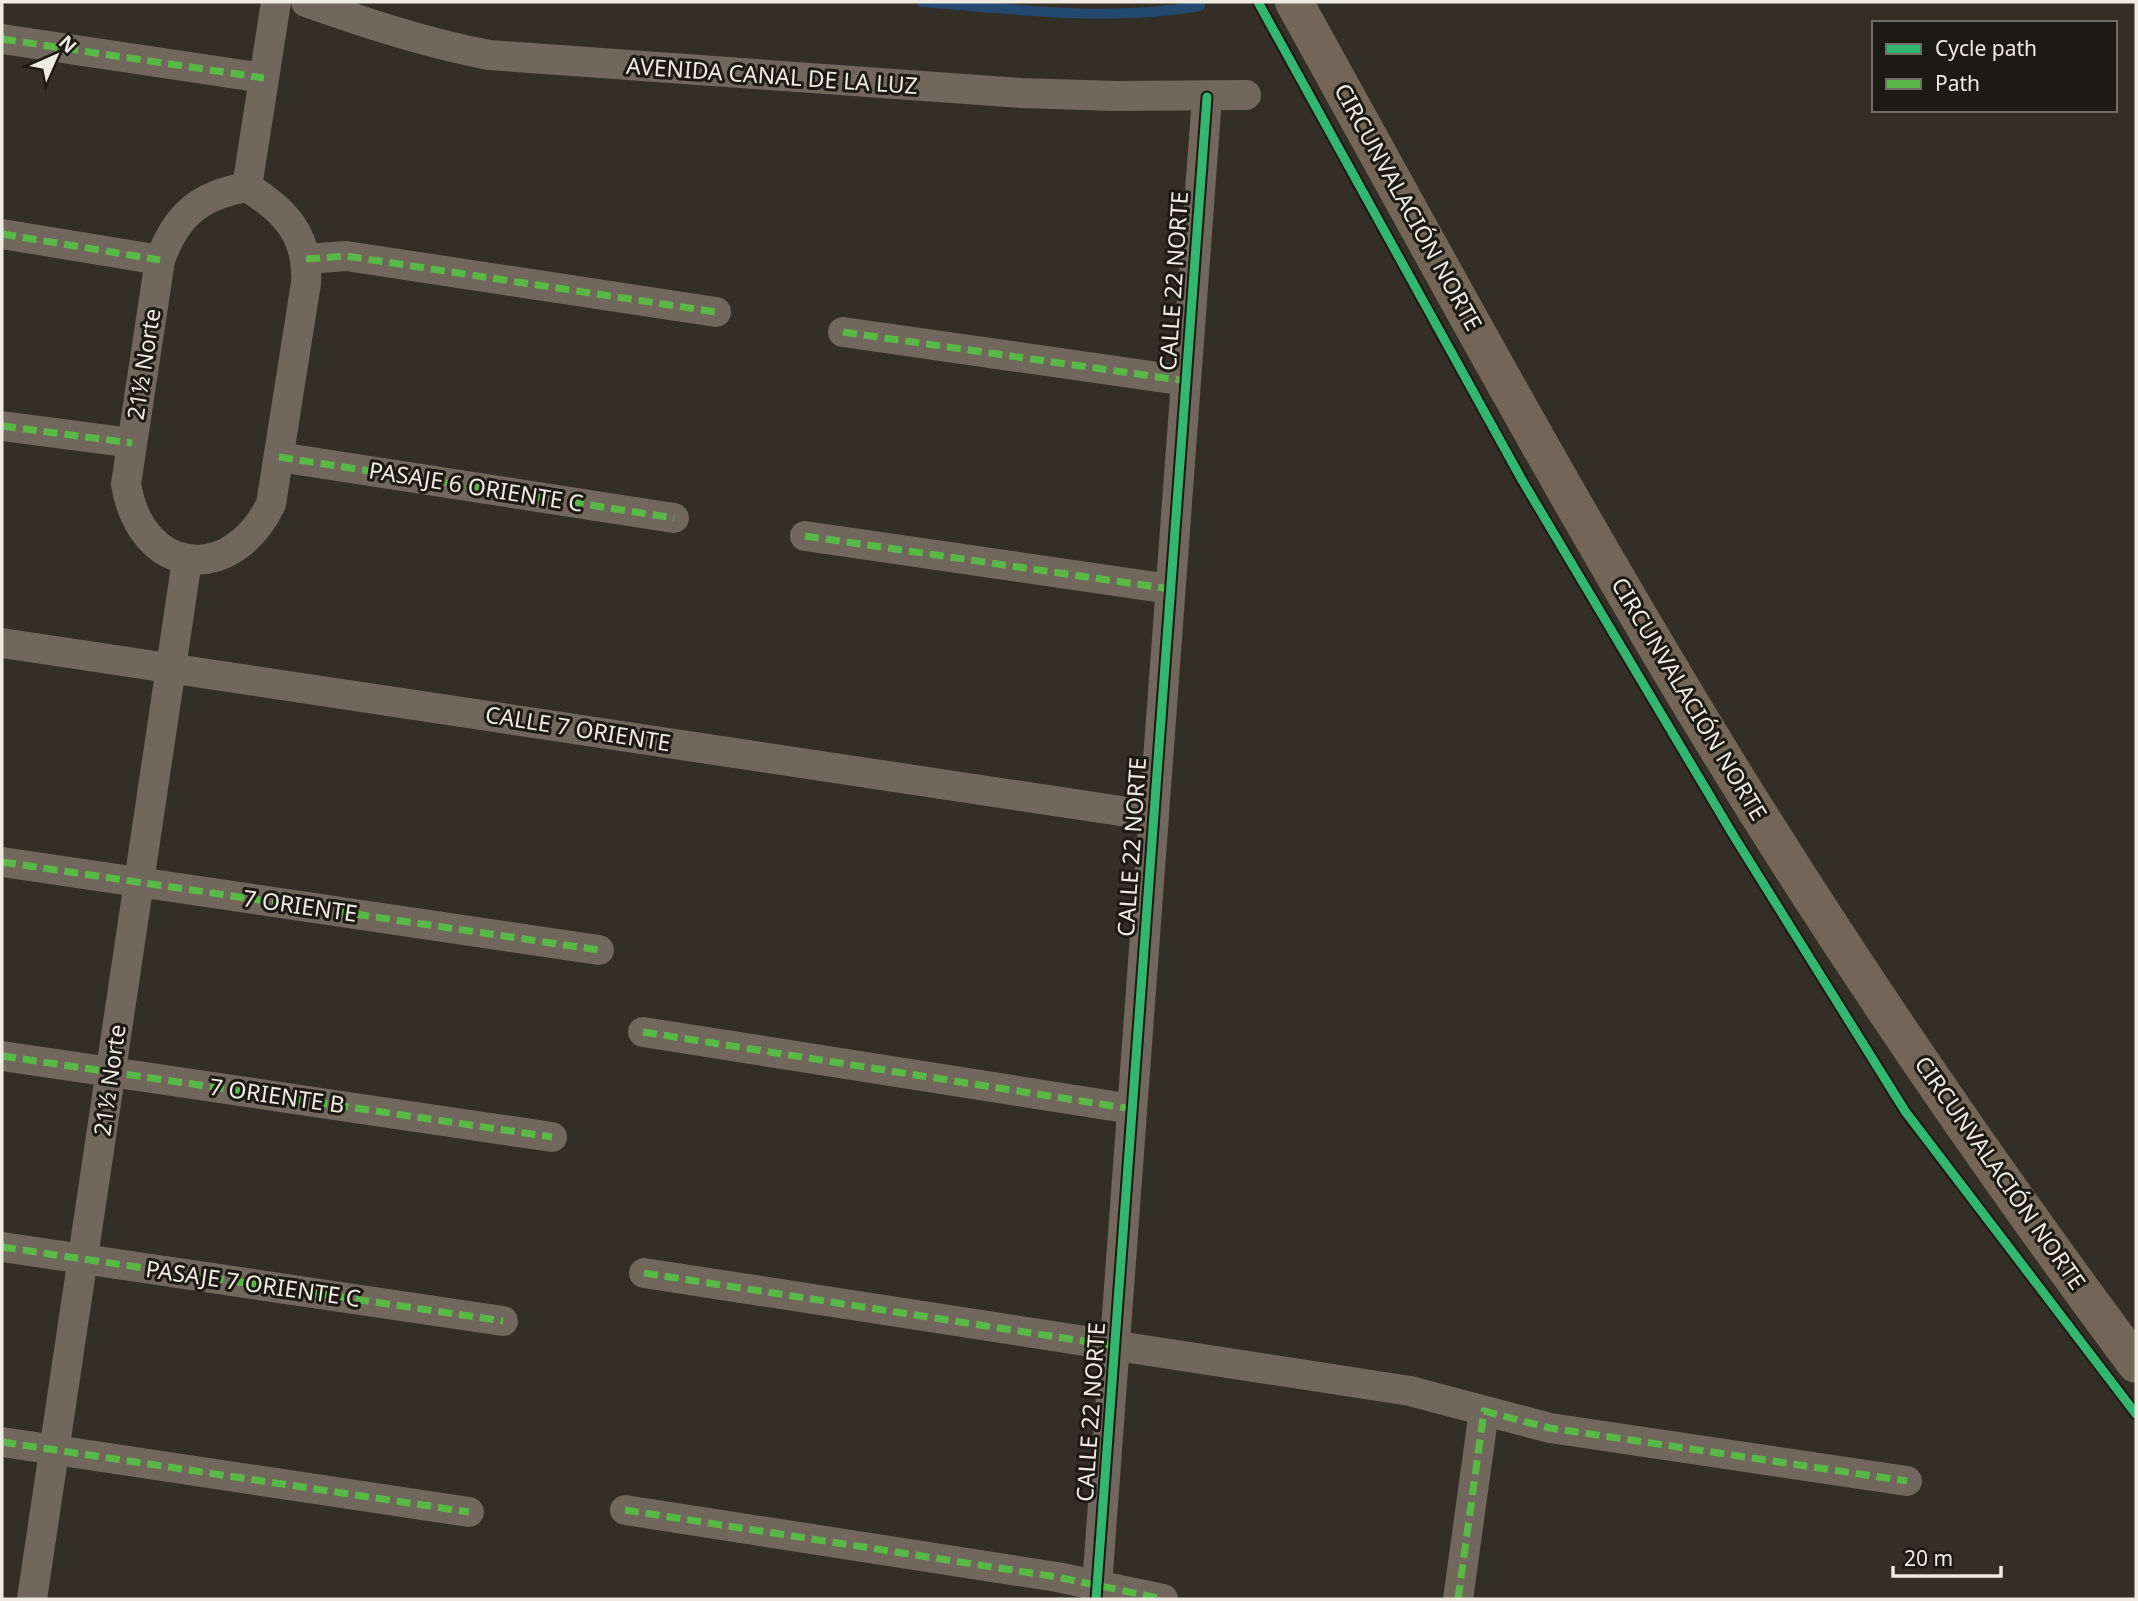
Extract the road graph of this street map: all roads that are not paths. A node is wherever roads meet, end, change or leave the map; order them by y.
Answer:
1 (276, 2) edge
2 (306, 2) edge
3 (1293, 2) edge
4 (2, 39) edge
5 (264, 79) junction
6 (1246, 95) dead end
7 (1207, 97) junction
8 (247, 187) junction
9 (2, 234) edge
10 (160, 260) junction
11 (306, 260) junction
12 (716, 312) dead end
13 (843, 332) dead end
14 (1186, 381) junction
15 (2, 426) edge
16 (132, 443) junction
17 (279, 457) junction
18 (674, 518) dead end
19 (805, 536) dead end
20 (187, 561) junction
21 (1170, 589) junction
22 (2, 643) edge
23 (171, 668) junction
24 (1154, 816) junction
25 (2, 863) edge
26 (139, 883) junction
27 (599, 950) dead end
28 (643, 1032) dead end
29 (2, 1056) edge
30 (111, 1072) junction
31 (1132, 1109) junction
32 (552, 1137) dead end
33 (2, 1247) edge
34 (83, 1259) junction
35 (644, 1273) dead end
36 (503, 1321) dead end
37 (1115, 1346) junction
38 (2136, 1364) edge
39 (1484, 1411) junction
40 (2, 1442) edge
41 (54, 1450) junction
42 (1907, 1481) dead end
43 (625, 1510) dead end
44 (469, 1512) dead end
45 (1097, 1593) edge
46 (32, 1599) edge
47 (1163, 1599) edge
48 (1458, 1599) edge

1 - 5 street
2 - 7 street, AVENIDA CANAL DE LA LUZ
3 - 38 main road, CIRCUNVALACIÓN NORTE
4 - 5 street
5 - 8 street
6 - 7 street, AVENIDA CANAL DE LA LUZ
7 - 14 street, CALLE 22 NORTE
8 - 10 street, 21½ Norte
8 - 11 street
9 - 10 street
10 - 16 street, 21½ Norte
11 - 12 street
11 - 17 street
13 - 14 street
14 - 21 street, CALLE 22 NORTE
15 - 16 street
16 - 20 street, 21½ Norte
17 - 18 street, PASAJE 6 ORIENTE C
17 - 20 street
19 - 21 street
20 - 23 street, 21½ Norte
21 - 24 street, CALLE 22 NORTE
22 - 23 street, CALLE 7 ORIENTE
23 - 24 street, CALLE 7 ORIENTE
23 - 26 street, 21½ Norte
24 - 31 street, CALLE 22 NORTE
25 - 26 street, 7 ORIENTE
26 - 27 street, 7 ORIENTE
26 - 30 street, 21½ Norte
28 - 31 street
29 - 30 street, 7 ORIENTE B
30 - 32 street, 7 ORIENTE B
30 - 34 street, 21½ Norte
31 - 37 street, CALLE 22 NORTE
33 - 34 street, PASAJE 7 ORIENTE C
34 - 36 street, PASAJE 7 ORIENTE C
34 - 41 street, 21½ Norte
35 - 37 street
37 - 39 street
37 - 45 street, CALLE 22 NORTE
39 - 42 street
39 - 48 street
40 - 41 street
41 - 44 street
41 - 46 street, 21½ Norte
43 - 45 street
45 - 47 street

